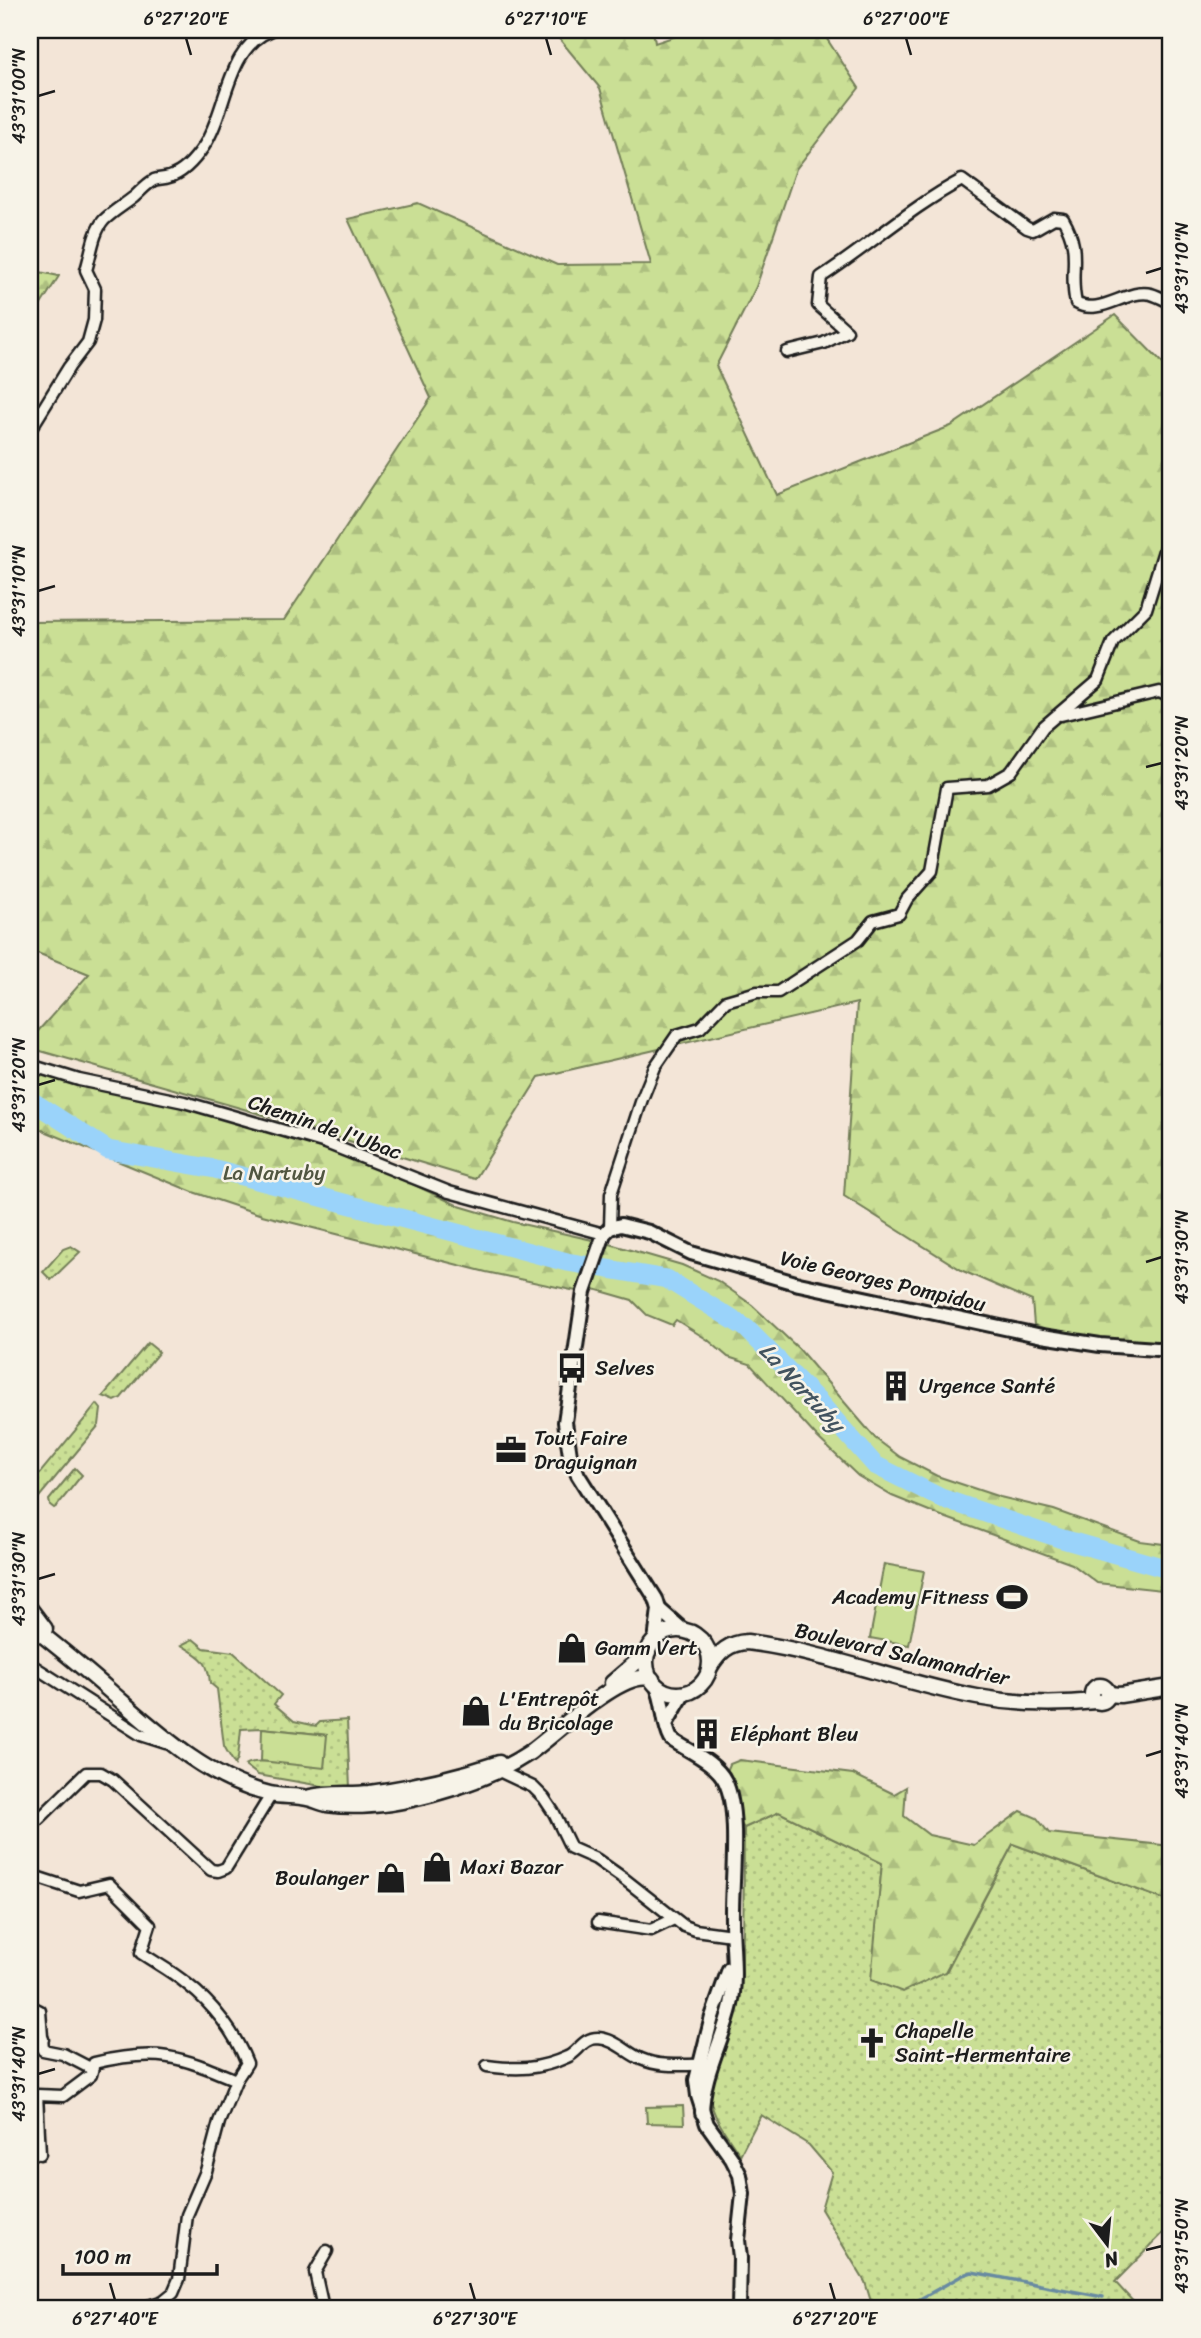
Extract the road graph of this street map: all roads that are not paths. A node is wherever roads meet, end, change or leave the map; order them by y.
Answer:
1 (272, 30) edge
2 (1171, 303) edge
3 (788, 352) dead end
4 (30, 430) edge
5 (1171, 528) edge
6 (1171, 697) edge
7 (1057, 716) junction
8 (30, 1065) edge
9 (605, 1235) junction
10 (1171, 1350) edge
11 (30, 1609) edge
12 (659, 1609) junction
13 (30, 1625) edge
14 (684, 1631) junction
15 (652, 1646) junction
16 (62, 1649) junction
17 (30, 1664) edge
18 (710, 1667) junction
19 (654, 1682) junction
20 (1171, 1687) edge
21 (684, 1693) junction
22 (599, 1697) junction
23 (665, 1724) junction
24 (173, 1746) junction
25 (539, 1746) junction
26 (499, 1772) junction
27 (432, 1781) junction
28 (271, 1795) junction
29 (424, 1795) junction
30 (308, 1798) junction
31 (36, 1822) dead end
32 (30, 1875) edge
33 (674, 1919) junction
34 (598, 1922) dead end
35 (732, 1936) junction
36 (30, 2006) edge
37 (30, 2037) edge
38 (43, 2039) junction
39 (704, 2065) junction
40 (487, 2067) dead end
41 (92, 2070) junction
42 (236, 2080) junction
43 (40, 2154) dead end
44 (327, 2251) dead end
45 (142, 2308) edge
46 (323, 2308) edge
47 (739, 2308) edge

1 - 4 street
2 - 3 street
5 - 7 street
6 - 7 street
7 - 9 street
8 - 9 street, Chemin de l'Ubac
9 - 10 street, Voie Georges Pompidou
9 - 12 street
11 - 16 main road
12 - 14 street
12 - 15 street
13 - 16 main road
14 - 15 main road
14 - 18 main road
15 - 19 main road
15 - 22 main road
16 - 24 main road
17 - 24 street
18 - 20 main road, Boulevard Salamandrier
18 - 21 main road
19 - 21 main road
19 - 22 main road
19 - 23 street
21 - 23 street
22 - 25 main road
23 - 35 street
24 - 28 main road
25 - 26 main road
25 - 27 main road
26 - 29 main road
26 - 33 street
27 - 29 main road
27 - 30 main road
28 - 30 main road
28 - 31 street
29 - 30 main road
32 - 42 street
33 - 34 street
33 - 35 street
35 - 39 street
36 - 38 street
37 - 38 street
38 - 41 street
39 - 40 street
39 - 47 street
41 - 42 street
41 - 43 street
42 - 45 street
44 - 46 street

